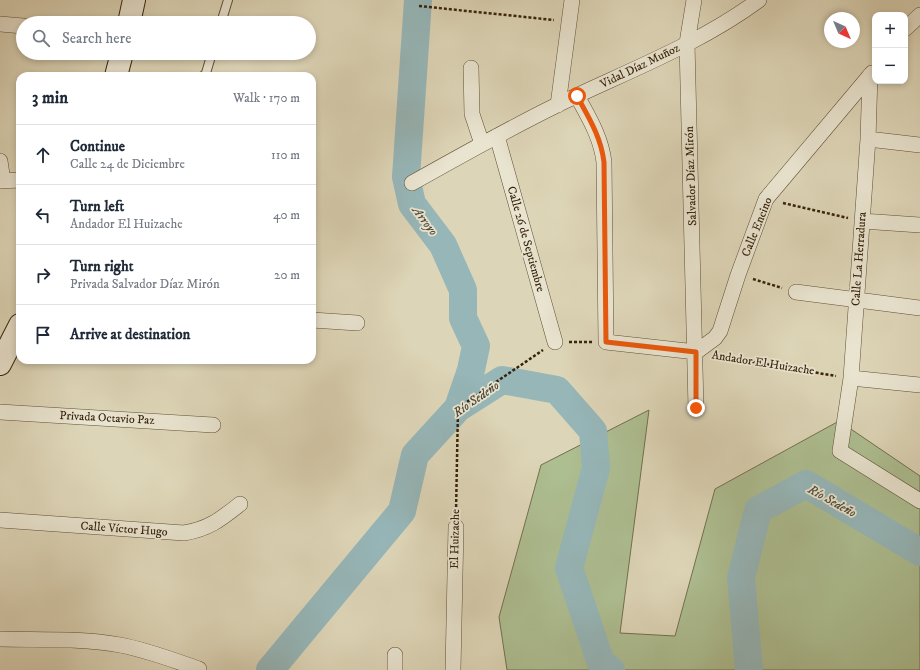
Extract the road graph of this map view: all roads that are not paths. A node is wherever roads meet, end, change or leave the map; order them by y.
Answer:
1 (134, 0) edge
2 (228, 0) edge
3 (572, 0) edge
4 (694, 0) edge
5 (759, 0) edge
6 (920, 15) edge
7 (131, 16) edge
8 (223, 16) edge
9 (0, 24) edge
10 (16, 25) edge
11 (908, 26) edge
12 (687, 43) junction
13 (120, 60) edge
14 (210, 60) edge
15 (471, 68) dead end
16 (117, 72) edge
17 (206, 72) edge
18 (872, 73) edge
19 (872, 84) edge
20 (577, 96) junction
21 (558, 105) junction
22 (496, 136) junction
23 (868, 139) junction
24 (482, 144) junction
25 (920, 145) edge
26 (0, 161) edge
27 (16, 180) edge
28 (2, 181) edge
29 (412, 183) dead end
30 (862, 221) junction
31 (920, 225) edge
32 (796, 292) road end
33 (856, 299) junction
34 (920, 308) edge
35 (316, 320) edge
36 (357, 323) dead end
37 (16, 333) edge
38 (555, 342) road end
39 (696, 352) junction
40 (0, 364) edge
41 (851, 378) junction
42 (920, 385) edge
43 (696, 408) dead end
44 (0, 412) edge
45 (213, 425) dead end
46 (920, 501) edge
47 (240, 504) dead end
48 (0, 520) edge
49 (456, 527) road end
50 (0, 639) edge
51 (199, 669) dead end
52 (453, 670) edge

1 - 7 main road
2 - 8 lane
3 - 21 street
4 - 12 street, Salvador Díaz Mirón
5 - 12 street, Vidal Díaz Muñoz
6 - 11 street
9 - 10 street
12 - 20 street, Vidal Díaz Muñoz
12 - 39 street, Salvador Díaz Mirón
13 - 16 main road
14 - 17 lane
15 - 24 street
18 - 39 street, Calle Encino
19 - 23 street, Calle La Herradura
20 - 21 street, Vidal Díaz Muñoz
20 - 39 street, Andador El Huizache
21 - 22 street, Vidal Díaz Muñoz
22 - 24 street, Vidal Díaz Muñoz
22 - 38 street, Calle 26 de Septiembre
23 - 25 street
23 - 30 street, Calle La Herradura
24 - 29 street, Vidal Díaz Muñoz
26 - 28 street
27 - 28 street
30 - 31 street
30 - 33 street, Calle La Herradura
32 - 33 street
33 - 34 street
33 - 41 street, Calle La Herradura
35 - 36 street
37 - 40 main road
39 - 43 street, Salvador Díaz Mirón
41 - 42 street
41 - 46 street, Calle La Herradura
44 - 45 street, Privada Octavio Paz
47 - 48 street, Calle Víctor Hugo
49 - 52 street, El Huizache
50 - 51 street

